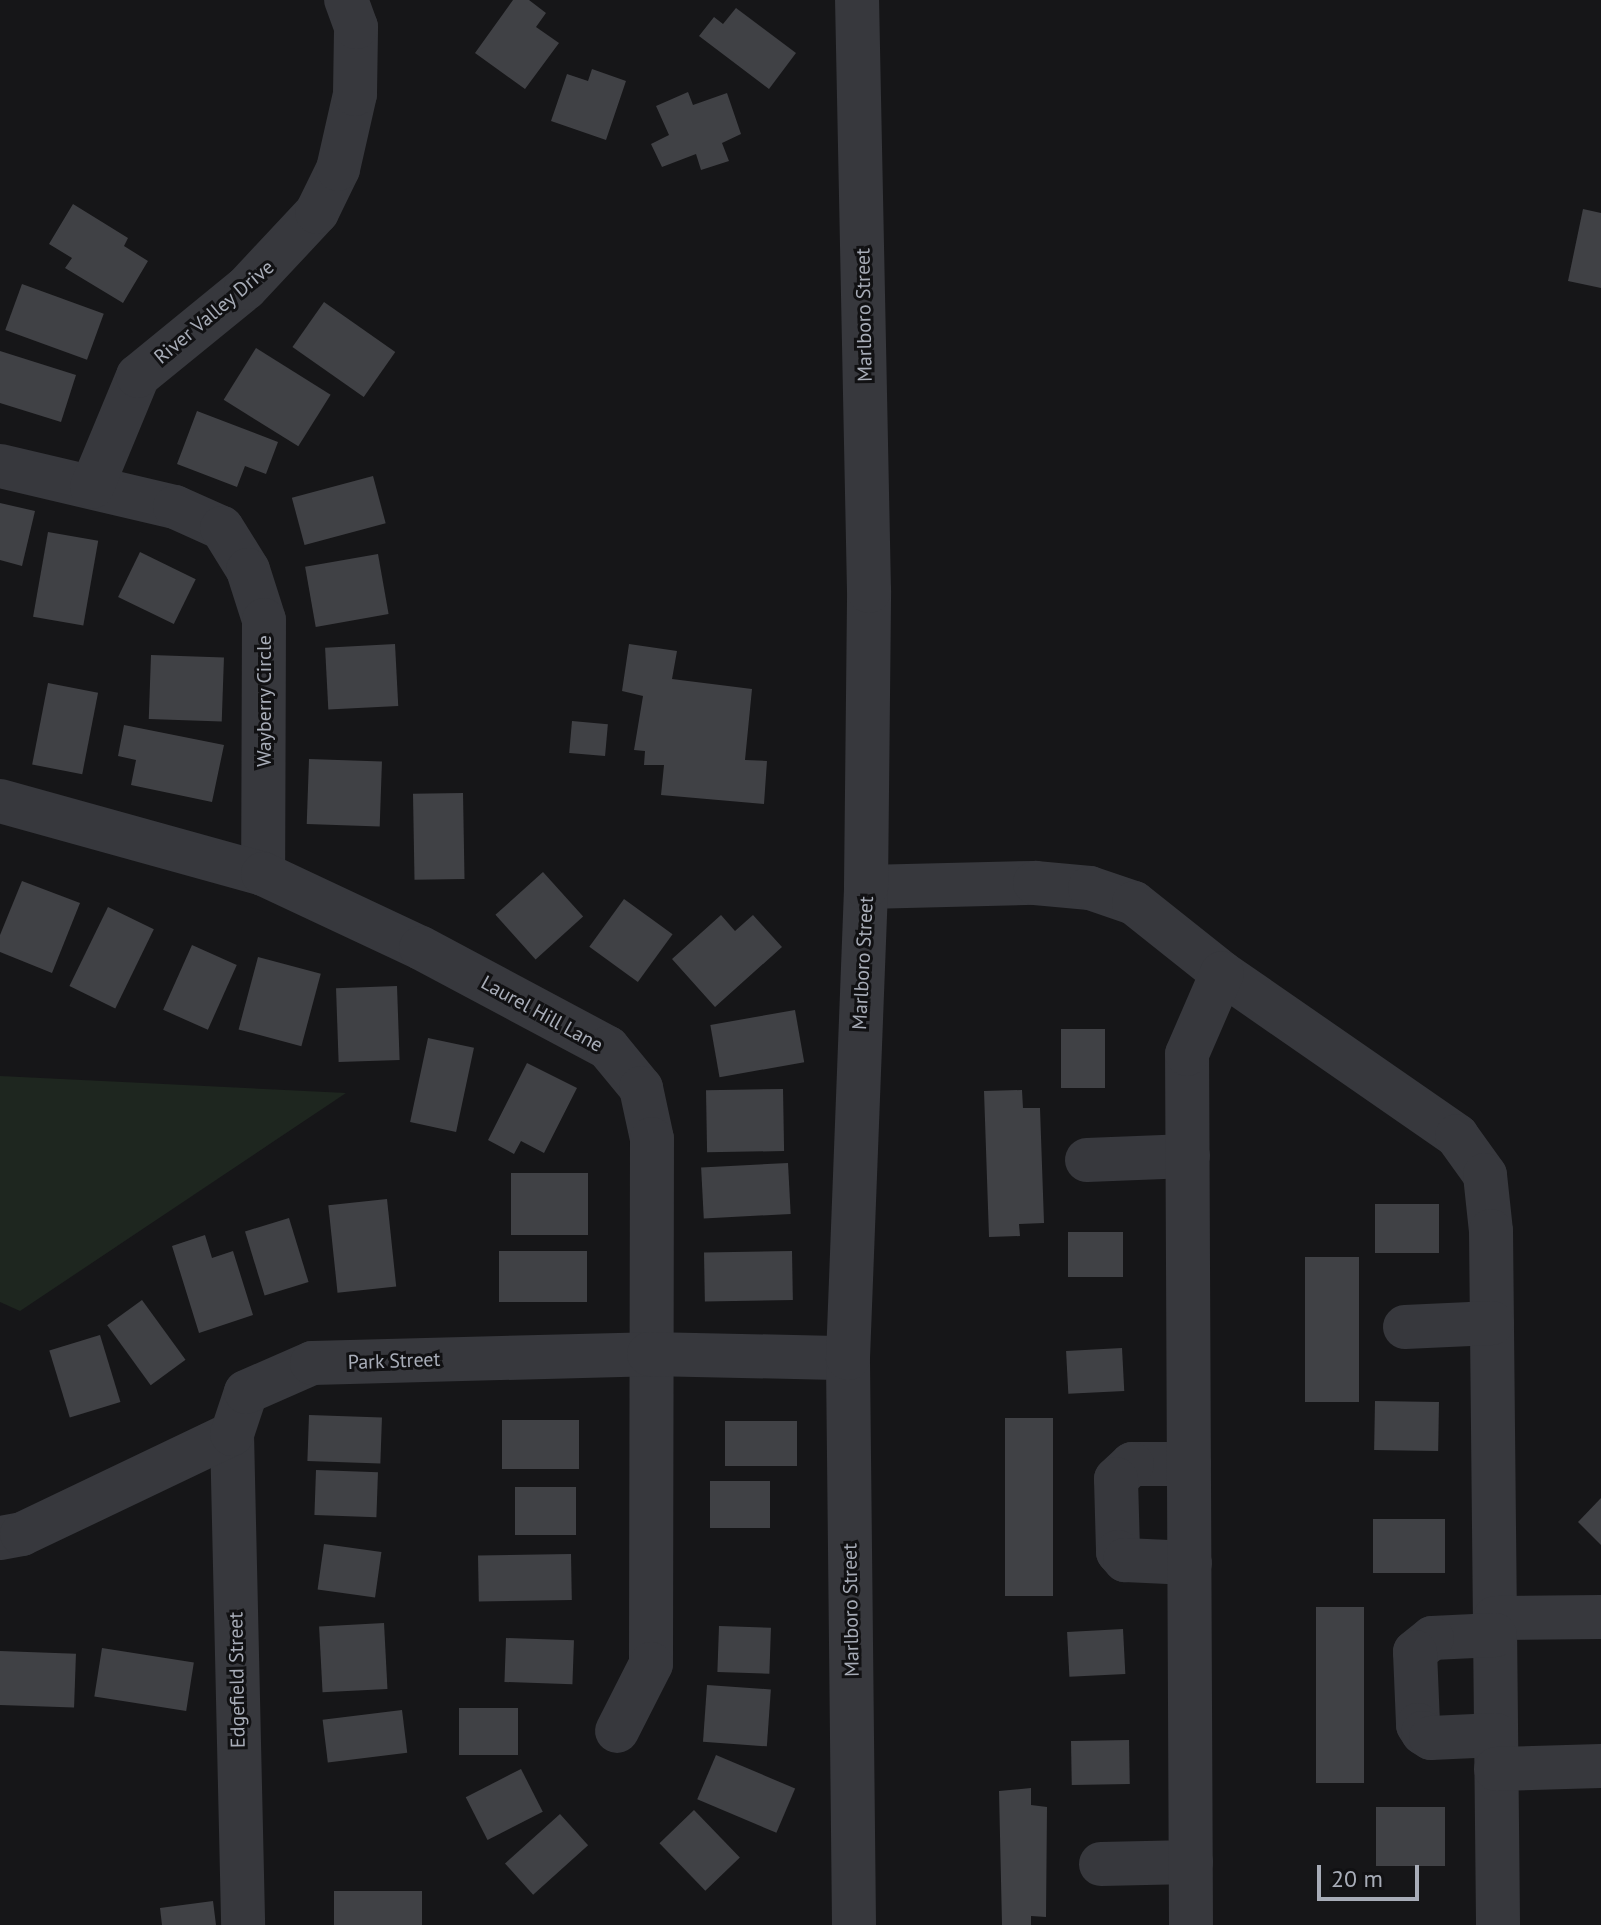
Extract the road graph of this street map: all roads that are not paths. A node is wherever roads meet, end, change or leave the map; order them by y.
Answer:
1 (346, 0) edge
2 (857, 0) edge
3 (0, 466) edge
4 (92, 487) junction
5 (0, 801) edge
6 (263, 874) junction
7 (866, 887) junction
8 (1222, 973) junction
9 (1188, 1156) junction
10 (1087, 1160) dead end
11 (1492, 1323) junction
12 (1405, 1327) dead end
13 (649, 1354) junction
14 (848, 1358) junction
15 (232, 1434) junction
16 (1189, 1464) junction
17 (0, 1538) edge
18 (1190, 1563) junction
19 (1601, 1617) edge
20 (1495, 1627) junction
21 (617, 1731) dead end
22 (1496, 1752) junction
23 (1601, 1766) edge
24 (1191, 1862) junction
25 (1101, 1864) dead end
26 (243, 1925) edge
27 (854, 1925) edge
28 (1191, 1925) edge
29 (1498, 1925) edge

1 - 4 street, River Valley Drive
2 - 7 street, Marlboro Street
3 - 4 street, Wayberry Circle
4 - 6 street, Wayberry Circle
5 - 6 street, Laurel Hill Lane
6 - 13 street, Laurel Hill Lane
7 - 8 street
7 - 14 street, Marlboro Street
8 - 9 street
8 - 11 street
9 - 10 street
9 - 16 street
11 - 12 street
11 - 20 street
13 - 14 street, Park Street
13 - 15 street, Park Street
13 - 21 street, Laurel Hill Lane
14 - 27 street, Marlboro Street
15 - 17 street
15 - 26 street, Edgefield Street
16 - 18 street
16 - 18 street
18 - 24 street
19 - 20 street
20 - 22 street
20 - 22 street
22 - 23 street
22 - 29 street
24 - 25 street
24 - 28 street

